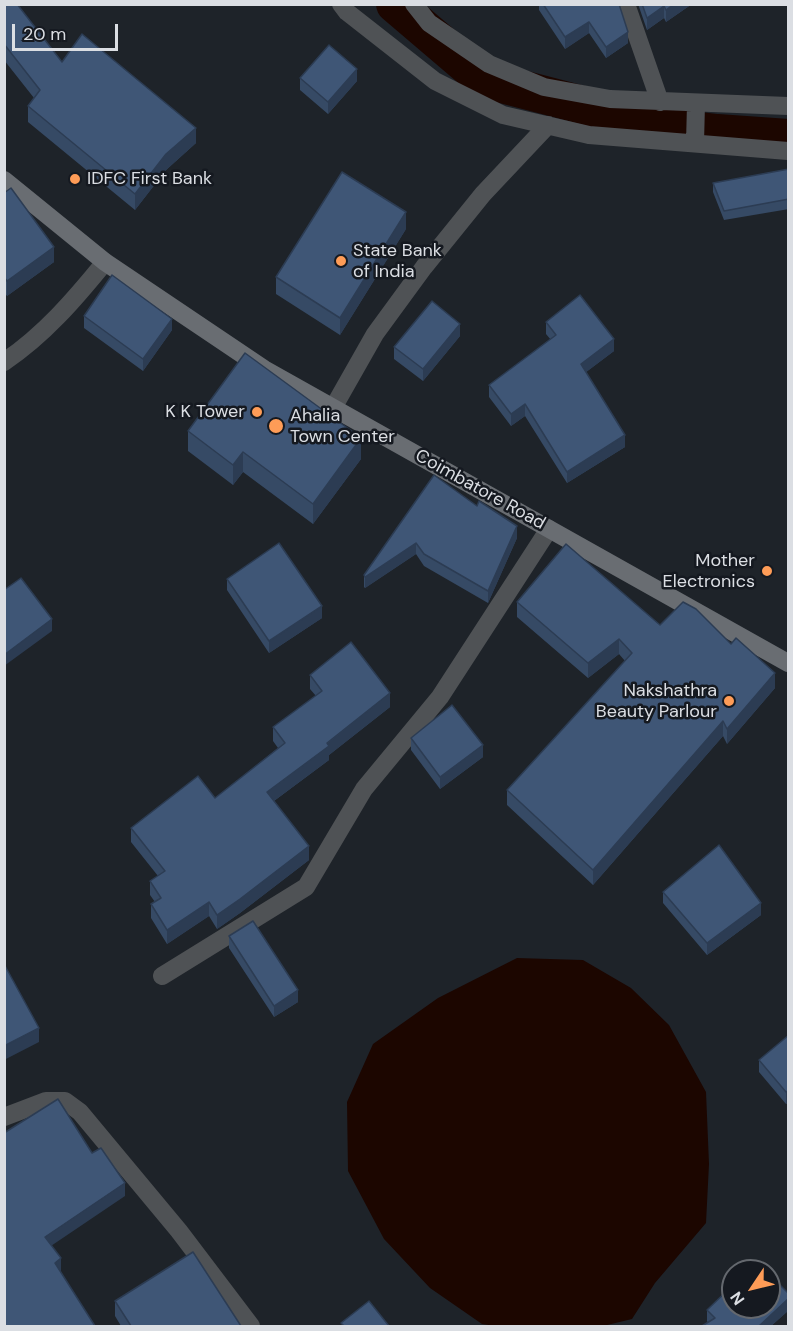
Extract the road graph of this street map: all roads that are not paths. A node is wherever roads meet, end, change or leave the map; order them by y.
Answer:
1 (341, 4) edge
2 (414, 4) edge
3 (626, 4) edge
4 (660, 102) junction
5 (696, 104) junction
6 (789, 106) edge
7 (548, 125) junction
8 (695, 144) junction
9 (789, 151) edge
10 (4, 180) edge
11 (105, 262) junction
12 (4, 362) edge
13 (333, 408) junction
14 (549, 529) junction
15 (789, 663) edge
16 (162, 976) dead end
17 (4, 1117) edge
18 (251, 1326) edge

1 - 7 street
2 - 4 street
3 - 4 street
4 - 5 street
5 - 6 street
5 - 8 street
7 - 8 street
7 - 13 street
8 - 9 street
10 - 11 main road, Coimbatore Road
11 - 12 street
11 - 13 main road, Coimbatore Road
13 - 14 main road, Coimbatore Road
14 - 15 main road, Coimbatore Road
14 - 16 street
17 - 18 street

